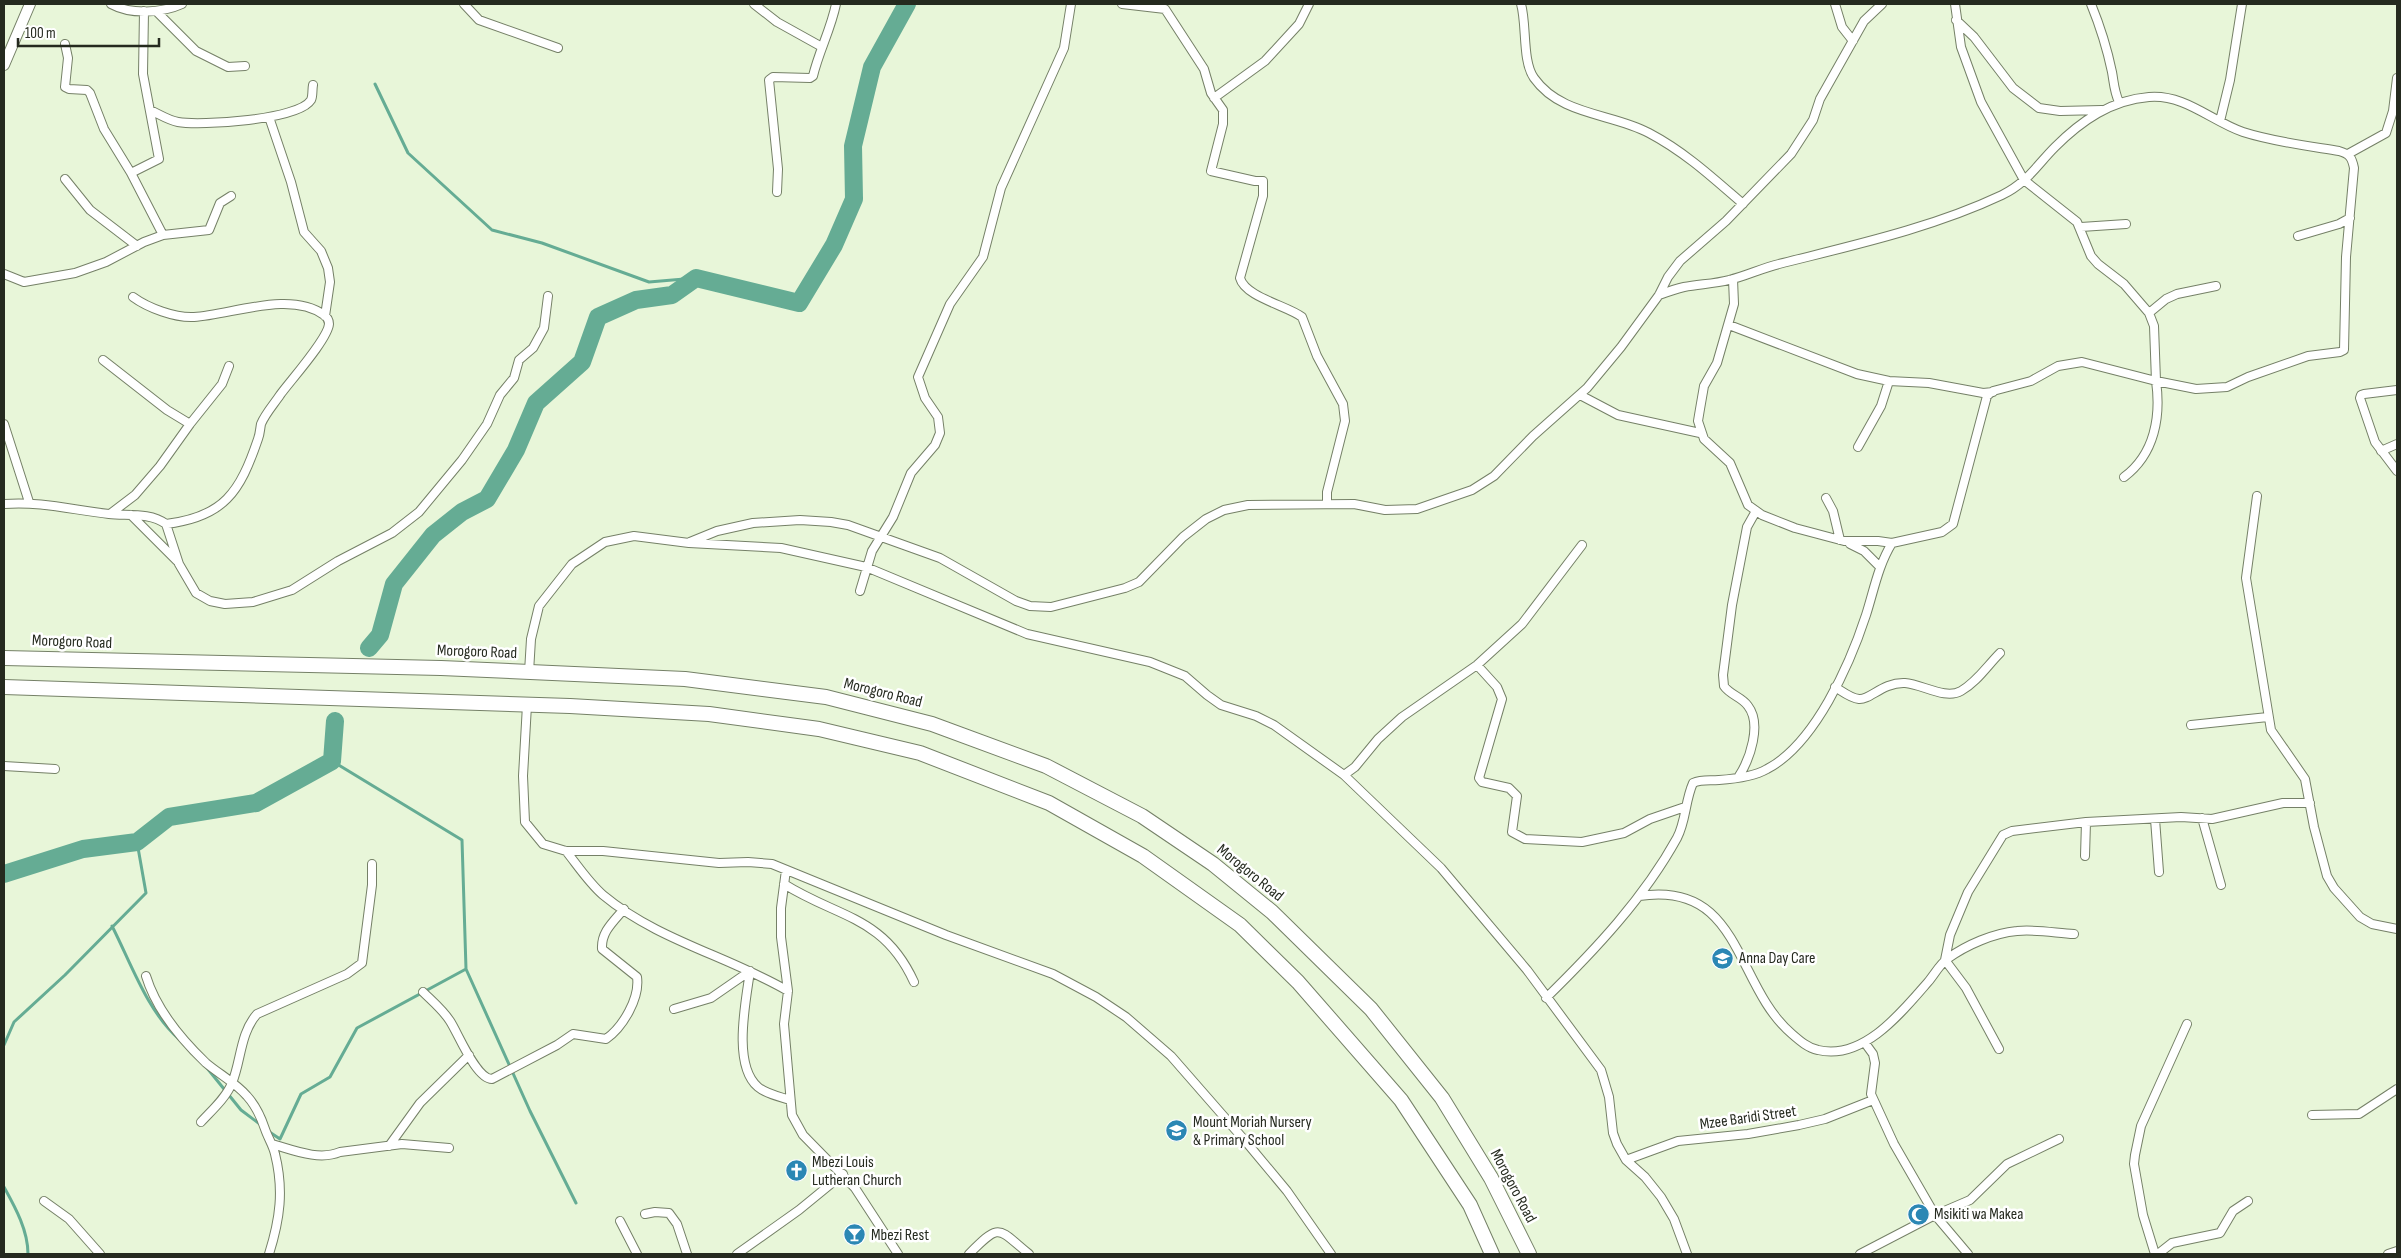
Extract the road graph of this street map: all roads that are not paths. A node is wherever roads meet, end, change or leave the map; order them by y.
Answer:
1 (30, 4) edge
2 (111, 4) edge
3 (182, 4) edge
4 (464, 4) edge
5 (754, 4) edge
6 (836, 4) edge
7 (1071, 4) edge
8 (1122, 4) edge
9 (1309, 4) edge
10 (1522, 4) edge
11 (1834, 4) edge
12 (1882, 4) edge
13 (1955, 4) edge
14 (2091, 4) edge
15 (2242, 4) edge
16 (1168, 6) edge
17 (144, 10) junction
18 (157, 12) junction
19 (1956, 20) junction
20 (1853, 41) junction
21 (65, 44) dead end
22 (822, 47) junction
23 (558, 48) dead end
24 (4, 65) edge
25 (245, 66) dead end
26 (2397, 78) edge
27 (312, 85) dead end
28 (2396, 94) edge
29 (1214, 98) junction
30 (2119, 102) junction
31 (150, 110) junction
32 (2102, 110) junction
33 (269, 117) junction
34 (2220, 121) junction
35 (2348, 154) junction
36 (131, 173) junction
37 (65, 179) dead end
38 (2024, 180) junction
39 (777, 192) dead end
40 (231, 196) dead end
41 (1744, 204) junction
42 (2350, 218) junction
43 (2126, 224) dead end
44 (2081, 227) junction
45 (163, 235) junction
46 (2298, 236) dead end
47 (137, 246) junction
48 (4, 274) edge
49 (1733, 279) junction
50 (2216, 286) dead end
51 (1659, 295) junction
52 (548, 296) dead end
53 (133, 297) dead end
54 (2149, 313) junction
55 (325, 316) junction
56 (1729, 325) junction
57 (103, 360) dead end
58 (229, 366) dead end
59 (1889, 381) junction
60 (2156, 381) junction
61 (2397, 390) edge
62 (1993, 392) junction
63 (1580, 396) junction
64 (4, 424) edge
65 (190, 424) junction
66 (1700, 433) junction
67 (2397, 444) edge
68 (1858, 447) dead end
69 (2381, 451) junction
70 (2397, 471) edge
71 (2124, 477) dead end
72 (2257, 496) dead end
73 (1826, 498) dead end
74 (29, 502) junction
75 (4, 504) edge
76 (1328, 504) junction
77 (1756, 511) junction
78 (110, 514) junction
79 (131, 515) junction
80 (166, 524) junction
81 (881, 538) junction
82 (1842, 541) junction
83 (689, 543) junction
84 (1892, 543) junction
85 (1582, 545) dead end
86 (179, 564) junction
87 (1879, 566) junction
88 (866, 567) junction
89 (860, 591) dead end
90 (2000, 653) dead end
91 (4, 658) edge
92 (1477, 665) junction
93 (529, 672) junction
94 (4, 687) edge
95 (1834, 687) junction
96 (527, 705) junction
97 (2268, 717) junction
98 (2191, 725) dead end
99 (4, 766) edge
100 (55, 769) dead end
101 (1344, 775) junction
102 (1739, 776) junction
103 (2310, 803) junction
104 (1685, 807) junction
105 (2155, 818) junction
106 (2202, 818) junction
107 (2086, 822) junction
108 (566, 851) junction
109 (2085, 856) dead end
110 (372, 864) dead end
111 (786, 870) junction
112 (2159, 872) dead end
113 (784, 884) junction
114 (2221, 885) dead end
115 (1639, 896) junction
116 (624, 909) junction
117 (2397, 929) edge
118 (2074, 934) dead end
119 (1945, 960) junction
120 (750, 971) junction
121 (146, 976) dead end
122 (914, 982) dead end
123 (788, 991) junction
124 (423, 992) dead end
125 (1546, 998) junction
126 (674, 1009) dead end
127 (2187, 1024) dead end
128 (1865, 1043) junction
129 (2000, 1049) dead end
130 (469, 1055) junction
131 (232, 1084) junction
132 (2397, 1089) edge
133 (790, 1100) junction
134 (1873, 1100) junction
135 (2312, 1115) dead end
136 (201, 1122) dead end
137 (2060, 1139) dead end
138 (272, 1144) junction
139 (390, 1146) junction
140 (449, 1148) dead end
141 (1626, 1160) junction
142 (843, 1174) junction
143 (44, 1201) dead end
144 (2248, 1201) dead end
145 (645, 1214) dead end
146 (1935, 1215) junction
147 (620, 1221) dead end
148 (2397, 1251) edge
149 (100, 1254) edge
150 (269, 1254) edge
151 (637, 1254) edge
152 (687, 1254) edge
153 (737, 1254) edge
154 (898, 1254) edge
155 (969, 1254) edge
156 (1029, 1254) edge
157 (1331, 1254) edge
158 (1492, 1254) edge
159 (1529, 1254) edge
160 (1687, 1254) edge
161 (1860, 1254) edge
162 (1968, 1254) edge
163 (2157, 1254) edge
164 (2388, 1254) edge

1 - 24 main road
2 - 17 street
3 - 18 street
4 - 23 street
5 - 22 street
6 - 22 street
7 - 81 street
8 - 16 street
9 - 29 street
10 - 41 street
11 - 20 street
12 - 20 street
13 - 19 street
14 - 30 street
15 - 34 street
16 - 29 street
17 - 18 street
17 - 31 street
18 - 25 street
19 - 32 street
19 - 38 street
20 - 41 street
21 - 36 street
22 - 39 street
26 - 28 street
27 - 33 street
28 - 35 street
29 - 76 street
30 - 32 street
30 - 34 street
31 - 33 street
31 - 36 street
32 - 38 street
33 - 55 street
34 - 35 street
35 - 42 street
36 - 45 street
37 - 47 street
38 - 44 street
38 - 49 street
40 - 45 street
41 - 51 street
42 - 46 street
42 - 60 street
43 - 44 street
44 - 54 street
45 - 47 street
47 - 48 street
49 - 51 street
49 - 56 street
50 - 54 street
51 - 63 street
52 - 86 street
53 - 55 street
54 - 60 street
55 - 80 street
56 - 59 street
56 - 66 street
57 - 65 street
58 - 65 street
59 - 62 street
59 - 68 street
60 - 62 street
60 - 71 street
61 - 69 street
62 - 84 street
63 - 66 street
63 - 76 street
64 - 74 street
65 - 78 street
66 - 77 street
67 - 69 street
69 - 70 street
72 - 97 street
73 - 82 street
74 - 75 street
74 - 78 street
76 - 81 street
77 - 82 street
77 - 102 street
78 - 79 street
79 - 80 street
79 - 86 street
80 - 86 street
81 - 83 street
81 - 88 street
82 - 84 street
82 - 87 street
83 - 88 street
83 - 93 street
84 - 87 street
85 - 92 street
87 - 95 street
88 - 89 street
88 - 101 street
90 - 95 street
91 - 93 highway, Morogoro Road
92 - 101 street
92 - 104 street
93 - 159 highway, Morogoro Road
94 - 96 highway
95 - 102 street
96 - 108 street
96 - 158 highway
97 - 98 street
97 - 103 street
99 - 100 street
101 - 125 street
102 - 104 street
103 - 106 street
103 - 117 street
104 - 115 street
105 - 106 street
105 - 107 street
105 - 112 street
106 - 114 street
107 - 109 street
107 - 119 street
108 - 111 street
108 - 116 street
110 - 131 street
111 - 113 street
111 - 157 street
113 - 122 street
113 - 123 street
115 - 125 street
115 - 128 street
116 - 120 street
116 - 130 street
118 - 119 street
119 - 128 street
119 - 129 street
120 - 123 street
120 - 126 street
120 - 133 street
121 - 131 street
123 - 133 street
124 - 130 street
125 - 141 street
127 - 163 street
128 - 134 street
130 - 139 street
131 - 136 street
131 - 138 street
132 - 135 street
133 - 142 street
134 - 141 street, Mzee Baridi Street
134 - 146 street
137 - 146 street
138 - 139 street
138 - 150 street
139 - 140 street
141 - 160 street
142 - 153 street
142 - 154 street
143 - 149 street
144 - 163 street
145 - 152 street
146 - 161 street
146 - 162 street
147 - 151 street
148 - 164 street
155 - 156 street

